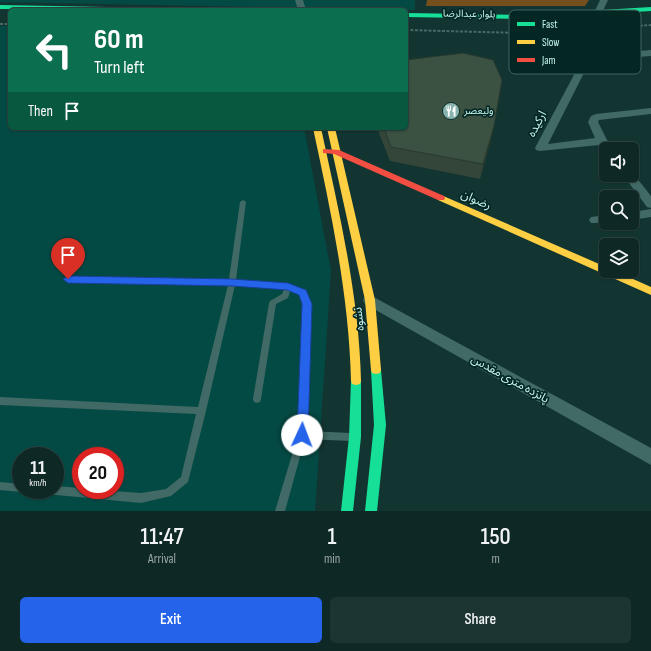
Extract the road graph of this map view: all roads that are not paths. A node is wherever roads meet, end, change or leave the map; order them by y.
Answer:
1 (604, 0) edge
2 (0, 7) edge
3 (31, 8) edge
4 (651, 9) edge
5 (599, 10) edge
6 (638, 10) edge
7 (408, 16) edge
8 (509, 17) edge
9 (421, 20) junction
10 (408, 23) edge
11 (509, 25) edge
12 (651, 53) edge
13 (641, 54) edge
14 (579, 74) edge
15 (651, 111) edge
16 (317, 130) edge
17 (331, 130) edge
18 (603, 142) edge
19 (599, 145) edge
20 (322, 150) junction
21 (336, 152) junction
22 (645, 188) edge
23 (243, 202) dead end
24 (650, 205) edge
25 (639, 212) edge
26 (599, 268) edge
27 (623, 278) edge
28 (68, 279) dead end
29 (232, 282) junction
30 (288, 286) junction
31 (651, 290) edge
32 (360, 299) junction
33 (257, 399) dead end
34 (0, 401) edge
35 (202, 411) junction
36 (302, 435) junction
37 (355, 437) junction
38 (651, 457) edge
39 (0, 486) edge
40 (12, 487) edge
41 (64, 492) edge
42 (280, 511) edge
43 (347, 511) edge
44 (371, 511) edge

1 - 5 street
2 - 3 main road
4 - 6 main road, بلوار عبدالرضا
7 - 9 main road, بلوار عبدالرضا
8 - 9 main road, بلوار عبدالرضا
9 - 10 main road, بلوار عبدالرضا
9 - 11 main road, بلوار عبدالرضا
12 - 13 street, ارکیده
14 - 19 street, ارکیده
15 - 18 street
16 - 20 main road, نشوه
17 - 21 main road, نشوه
20 - 21 main road, رضوان
20 - 32 main road, نشوه
21 - 26 main road, رضوان
21 - 32 main road, نشوه
22 - 24 street
23 - 29 lane
24 - 25 street
27 - 31 main road, رضوان
28 - 29 lane
29 - 30 lane
29 - 35 lane
30 - 33 lane
30 - 36 lane
32 - 37 main road, نشوه
32 - 38 street, پانزده متری مقدس
32 - 44 main road, نشوه
34 - 35 lane
35 - 41 lane
36 - 37 lane
36 - 42 lane
37 - 43 main road, نشوه
39 - 40 lane

